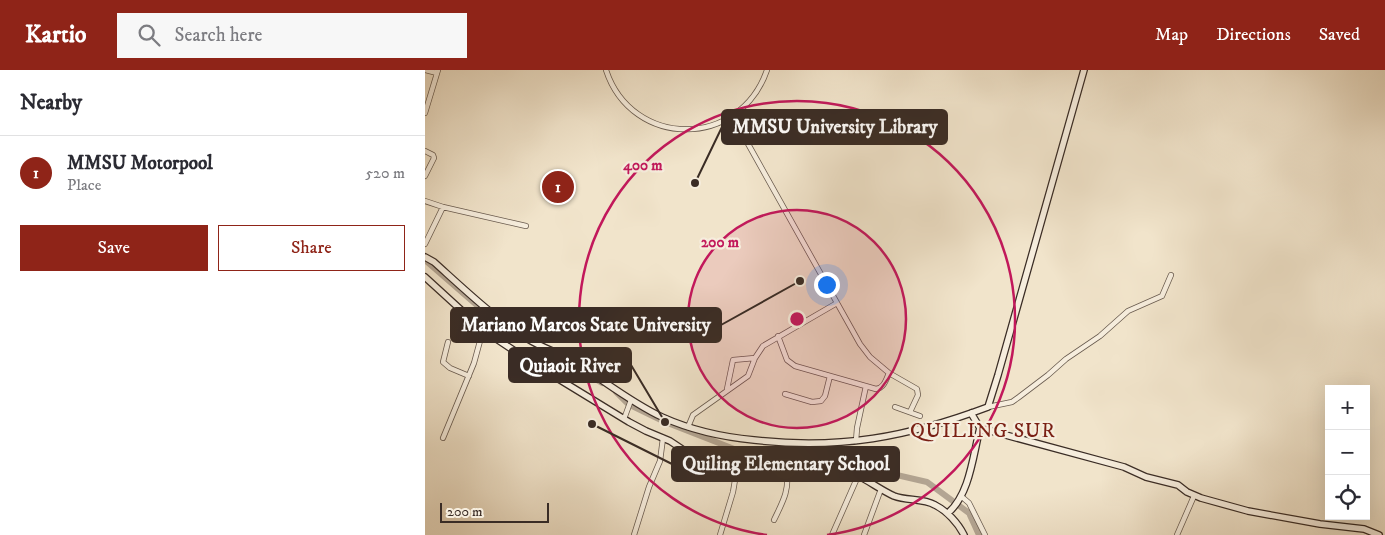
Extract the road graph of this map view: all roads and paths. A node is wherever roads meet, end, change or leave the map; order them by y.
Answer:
1 (425, 70) edge
2 (606, 70) edge
3 (767, 70) edge
4 (1084, 70) edge
5 (438, 71) edge
6 (425, 113) edge
7 (733, 117) junction
8 (425, 151) edge
9 (425, 176) edge
10 (425, 201) edge
11 (443, 206) junction
12 (526, 226) dead end
13 (425, 244) edge
14 (425, 257) edge
15 (1171, 275) dead end
16 (425, 277) edge
17 (837, 303) junction
18 (483, 330) junction
19 (778, 336) junction
20 (448, 342) dead end
21 (755, 358) junction
22 (889, 373) junction
23 (469, 376) junction
24 (830, 376) junction
25 (866, 386) junction
26 (727, 390) junction
27 (785, 394) dead end
28 (631, 402) junction
29 (895, 407) dead end
30 (987, 407) junction
31 (910, 412) junction
32 (971, 413) junction
33 (919, 416) dead end
34 (625, 418) junction
35 (688, 427) junction
36 (981, 428) junction
37 (443, 438) dead end
38 (663, 438) junction
39 (856, 442) junction
40 (737, 468) junction
41 (787, 471) junction
42 (858, 476) junction
43 (881, 489) junction
44 (1194, 496) junction
45 (960, 499) junction
46 (949, 512) junction
47 (775, 520) dead end
48 (634, 535) edge
49 (721, 535) edge
50 (832, 535) edge
51 (864, 535) edge
52 (964, 535) edge
53 (985, 535) edge
54 (1177, 535) edge
55 (1379, 535) edge

1 - 5 street
2 - 7 street
3 - 7 street
4 - 30 street
5 - 6 street
7 - 17 street
8 - 9 street
10 - 11 street
11 - 12 street
11 - 13 street
14 - 28 street
15 - 30 street
16 - 18 street
17 - 19 street
17 - 22 street
18 - 23 street
18 - 34 street
19 - 21 street
19 - 24 street
20 - 23 street
21 - 26 street
21 - 26 street
22 - 25 street
22 - 31 street
23 - 37 street
24 - 25 street
24 - 27 street
25 - 39 street
26 - 35 street
28 - 34 street
28 - 35 street
29 - 31 street
30 - 32 street
31 - 33 street
32 - 36 street
32 - 39 street
34 - 38 street
35 - 39 street
36 - 44 street
36 - 45 street
38 - 40 street
38 - 48 street
40 - 41 street
40 - 49 street
41 - 42 street
41 - 47 street
42 - 43 street
42 - 50 street
43 - 46 street
43 - 51 street
44 - 54 street
44 - 55 street
45 - 46 street
45 - 53 street
46 - 52 street

